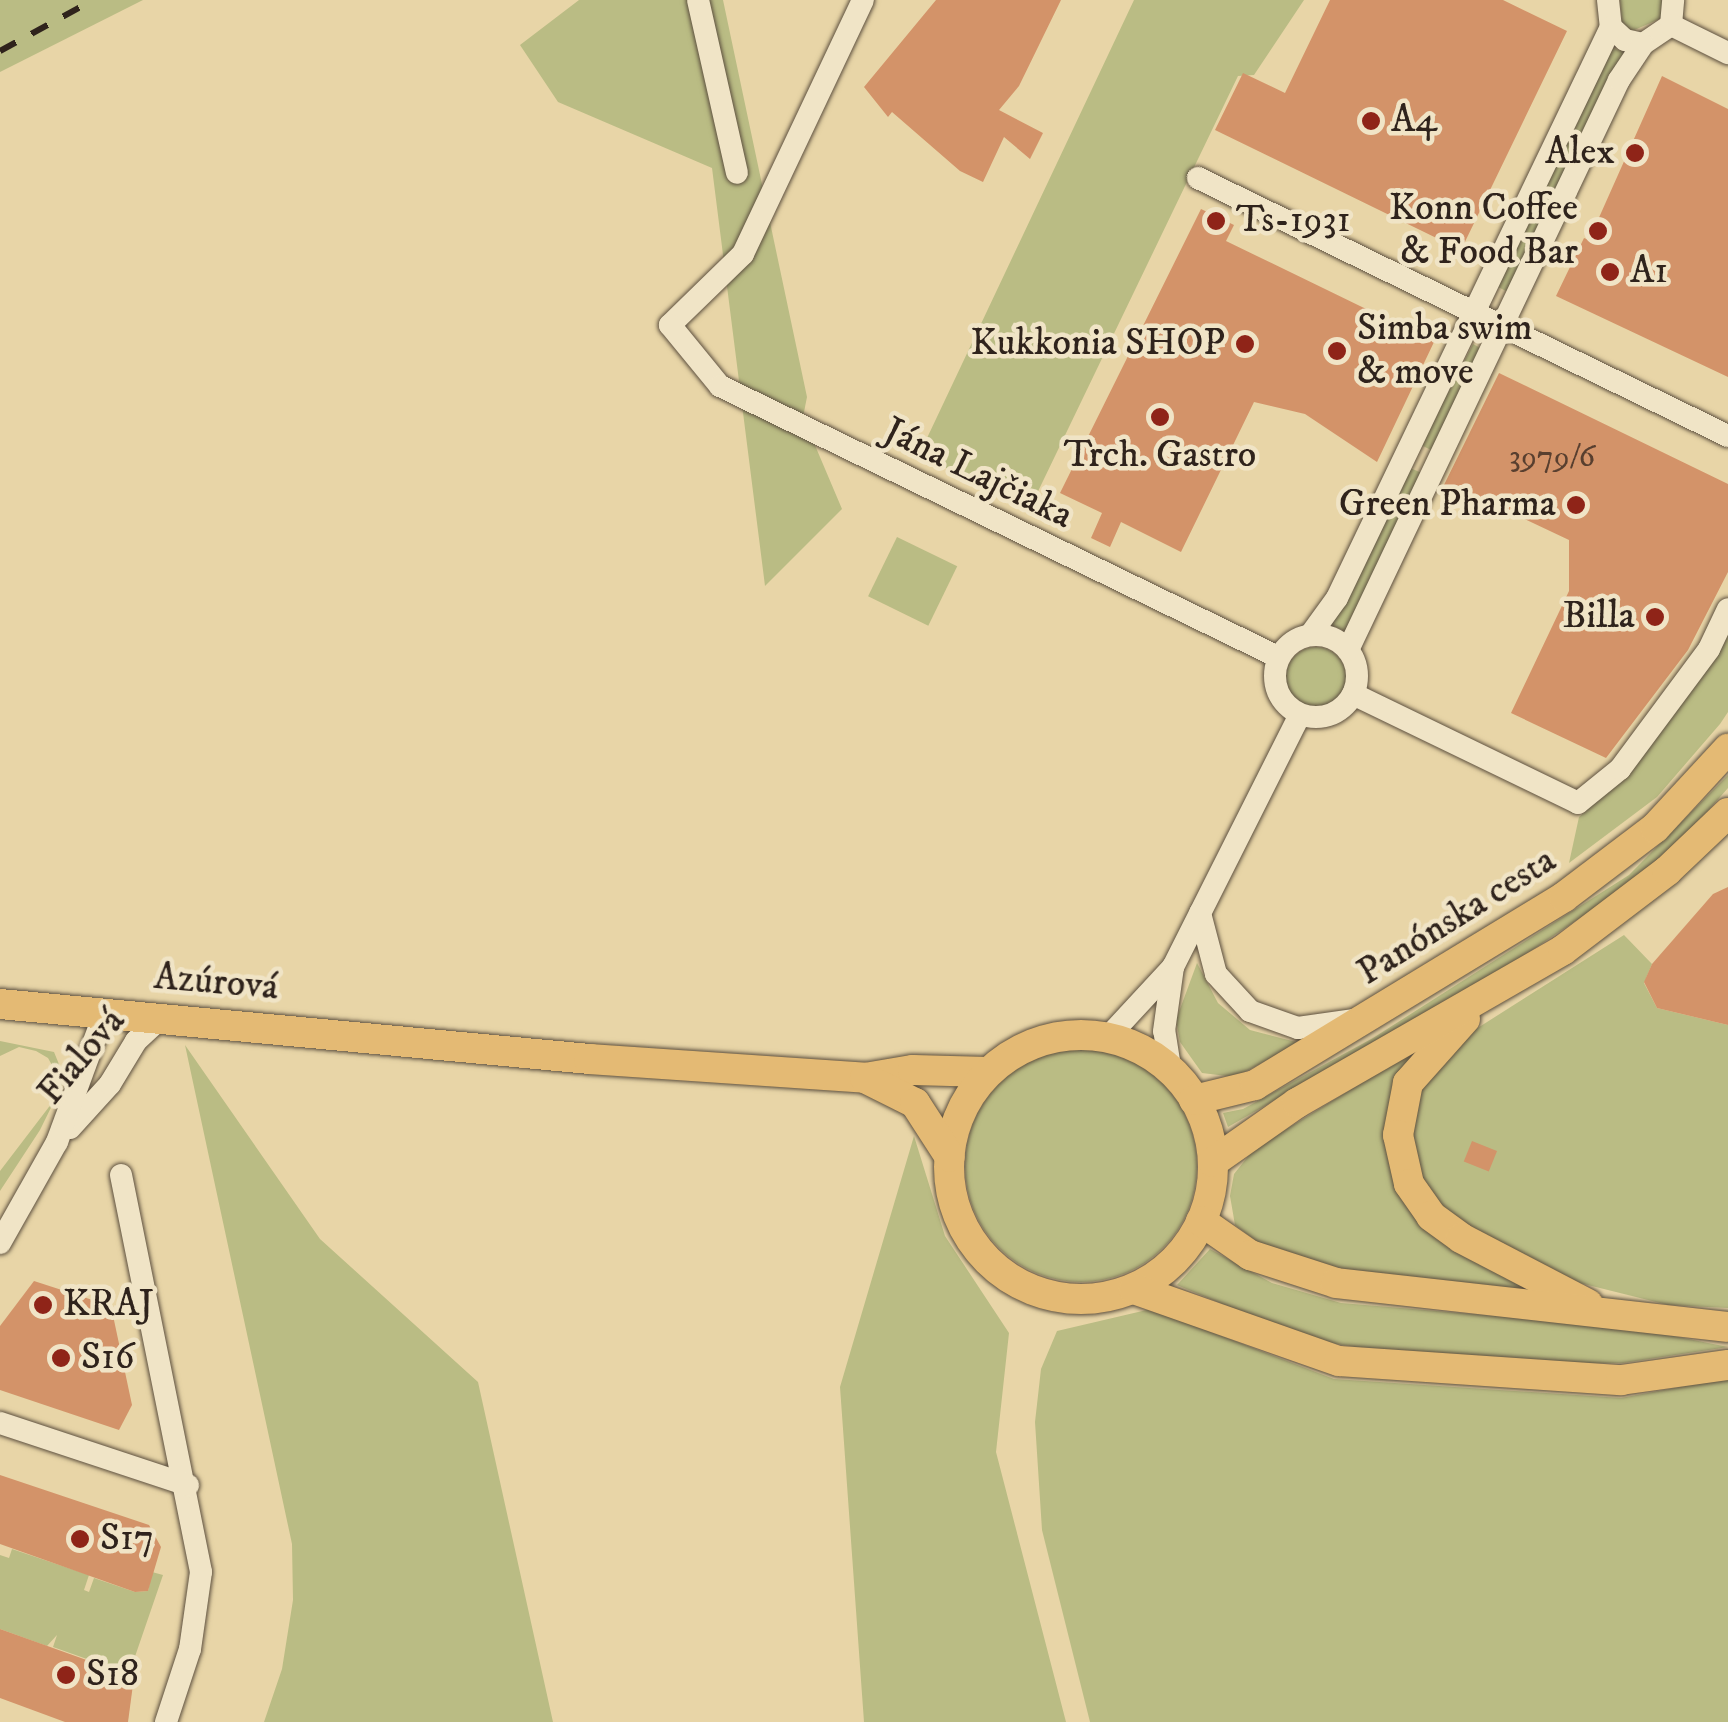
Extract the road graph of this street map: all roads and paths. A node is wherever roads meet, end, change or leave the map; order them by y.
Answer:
1 (698, 0) edge
2 (863, 0) edge
3 (1608, 0) edge
4 (1672, 0) edge
5 (1670, 26) junction
6 (1611, 27) junction
7 (1643, 44) junction
8 (1728, 53) edge
9 (737, 173) dead end
10 (1198, 178) dead end
11 (1476, 316) junction
12 (1500, 328) junction
13 (1728, 436) edge
14 (1728, 610) edge
15 (1311, 634) junction
16 (1348, 650) junction
17 (1278, 658) junction
18 (1353, 694) junction
19 (1300, 715) junction
20 (1728, 748) edge
21 (1728, 813) edge
22 (1200, 913) junction
23 (1173, 967) junction
24 (1485, 1000) junction
25 (0, 1004) edge
26 (104, 1014) junction
27 (1376, 1016) junction
28 (162, 1018) junction
29 (1110, 1036) junction
30 (1170, 1068) junction
31 (988, 1072) junction
32 (865, 1078) junction
33 (1194, 1100) junction
34 (57, 1142) junction
35 (950, 1157) junction
36 (1213, 1162) junction
37 (121, 1176) dead end
38 (1201, 1221) junction
39 (0, 1243) edge
40 (1134, 1289) junction
41 (1596, 1308) junction
42 (1728, 1327) edge
43 (1728, 1365) edge
44 (0, 1422) edge
45 (188, 1485) junction
46 (166, 1722) edge

1 - 9 street
2 - 17 street, Jána Lajčiaka
3 - 6 street
4 - 5 street
5 - 7 street
5 - 8 street
6 - 7 street
6 - 11 street
7 - 12 street
10 - 11 street
11 - 12 street
11 - 15 street
12 - 13 street
12 - 16 street
14 - 18 street
15 - 16 street
15 - 17 street
16 - 18 street
17 - 19 street
18 - 19 street
19 - 22 street
20 - 27 main road, Panónska cesta
21 - 24 main road, Panónska cesta
22 - 23 street
22 - 27 street
23 - 29 street
23 - 30 street
24 - 36 main road, Panónska cesta
24 - 41 main road
25 - 26 main road, Azúrová
26 - 28 main road, Azúrová
26 - 34 street, Fialová
27 - 33 main road, Panónska cesta
28 - 32 main road, Azúrová
28 - 34 street, Fialová
29 - 30 main road
29 - 31 main road
30 - 33 main road
31 - 32 main road
31 - 35 main road
32 - 35 main road
33 - 36 main road
34 - 39 street, Fialová
35 - 40 main road
36 - 38 main road
37 - 45 street
38 - 40 main road
38 - 41 main road
40 - 43 main road
41 - 42 main road
44 - 45 street
45 - 46 street

